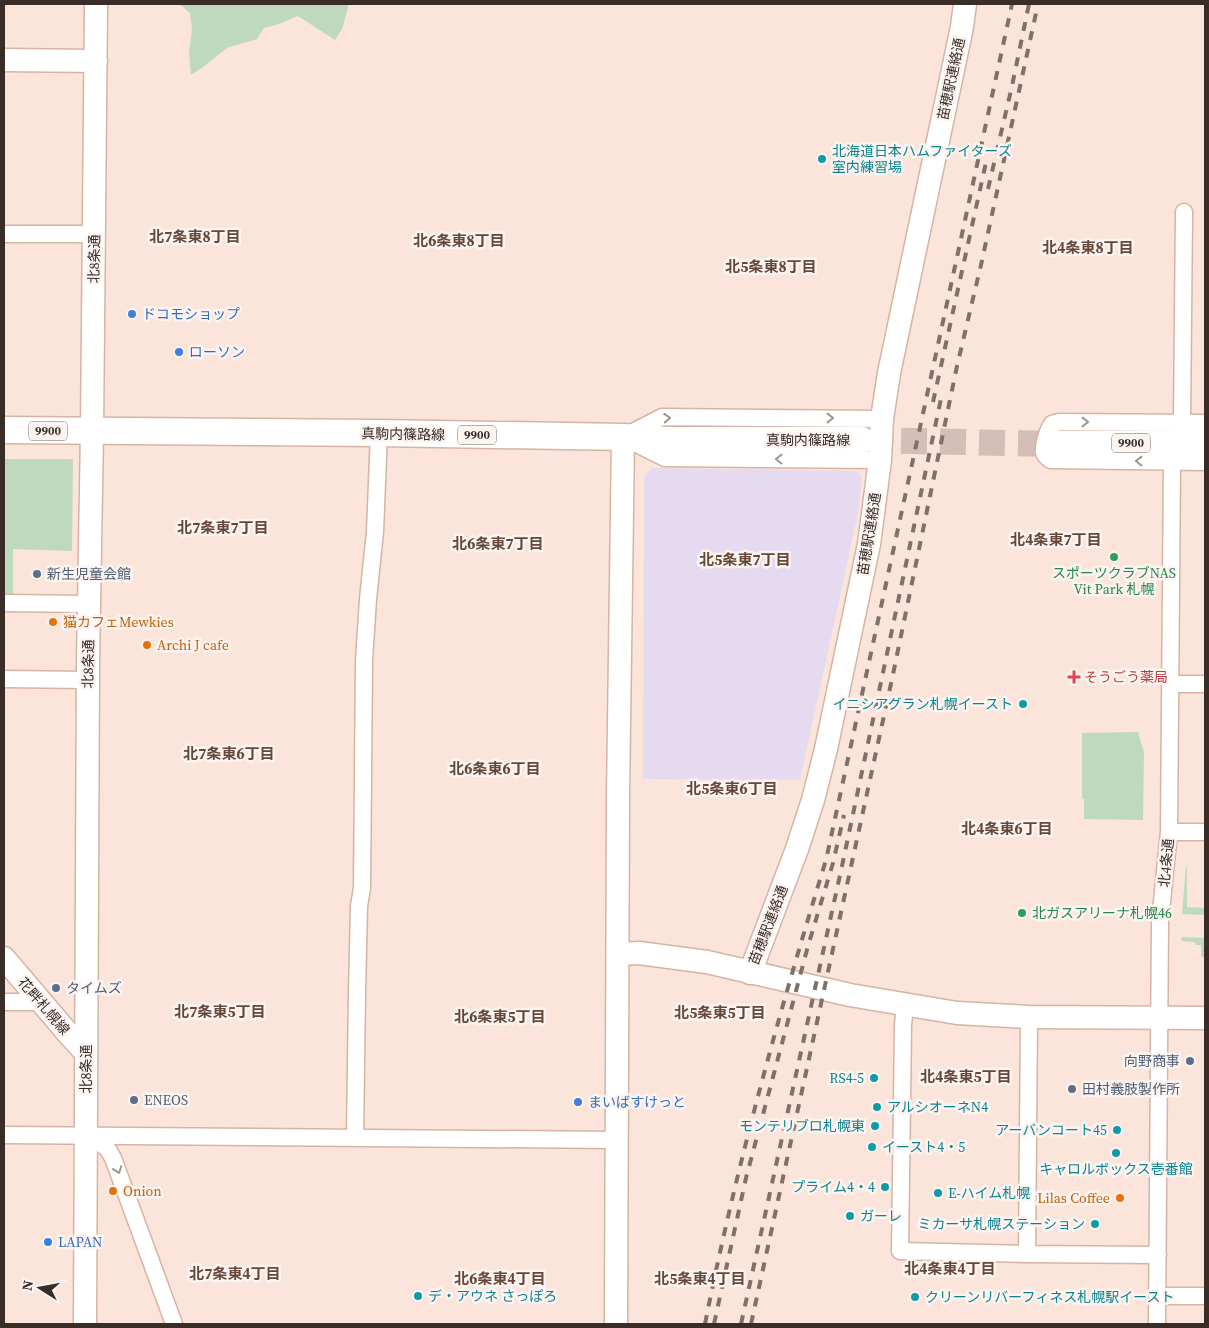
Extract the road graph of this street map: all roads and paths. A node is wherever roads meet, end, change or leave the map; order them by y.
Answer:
1 (96, 4) edge
2 (965, 4) edge
3 (4, 60) edge
4 (96, 61) junction
5 (1184, 212) dead end
6 (4, 234) edge
7 (94, 234) junction
8 (882, 419) junction
9 (1182, 423) junction
10 (1205, 423) edge
11 (4, 430) edge
12 (92, 431) junction
13 (378, 433) junction
14 (623, 437) junction
15 (862, 440) tunnel mouth
16 (1205, 443) edge
17 (1058, 444) tunnel mouth
18 (880, 460) junction
19 (1172, 462) junction
20 (1205, 462) edge
21 (4, 603) edge
22 (89, 604) junction
23 (4, 679) edge
24 (88, 680) junction
25 (1170, 684) junction
26 (1205, 684) edge
27 (1169, 832) junction
28 (1205, 832) edge
29 (618, 954) junction
30 (4, 958) edge
31 (750, 973) junction
32 (4, 1002) edge
33 (40, 1002) junction
34 (905, 1005) junction
35 (1029, 1017) junction
36 (1159, 1018) junction
37 (1205, 1018) edge
38 (86, 1053) junction
39 (4, 1135) edge
40 (87, 1136) junction
41 (356, 1137) junction
42 (617, 1140) junction
43 (1027, 1254) junction
44 (1158, 1255) junction
45 (1157, 1296) junction
46 (1205, 1296) edge
47 (85, 1324) edge
48 (174, 1324) edge
49 (616, 1324) edge
50 (1157, 1324) edge

1 - 4 street, 北8条通
2 - 8 street, 苗穂駅連絡通
3 - 4 street
4 - 7 street, 北8条通
5 - 9 street
6 - 7 street
7 - 12 street, 北8条通
14 -> 8 street
8 - 18 street, 苗穂駅連絡通
9 - 10 street
19 -> 9 street
11 - 12 main road, 真駒内篠路線 / 9900
12 - 13 main road, 真駒内篠路線 / 9900
12 - 22 street, 北8条通
13 - 14 main road, 真駒内篠路線 / 9900
13 - 41 street
14 - 15 main road, 真駒内篠路線 / 9900
18 -> 14 street
14 - 29 street
16 - 17 main road, 9900
18 - 31 street, 苗穂駅連絡通
19 - 20 street
19 - 25 street, 北4条通
21 - 22 street
22 - 24 street, 北8条通
23 - 24 street
24 - 38 street, 北8条通
25 - 26 street
25 - 27 street, 北4条通
27 - 28 street
27 - 36 street, 北4条通
29 - 31 street
29 - 42 street
30 - 33 street, 花畔札幌線
31 - 34 street, 苗穂駅連絡通
32 - 33 street
33 - 38 street, 花畔札幌線
34 - 35 street, 苗穂駅連絡通
34 - 43 street
35 - 36 street, 苗穂駅連絡通
35 - 43 street
36 - 37 street, 苗穂駅連絡通
36 - 44 street, 北4条通
38 - 40 street, 北8条通
39 - 40 street
40 - 41 street
40 - 47 street, 北8条通
40 -> 48 street
41 - 42 street
42 - 49 street
43 - 44 street
44 - 45 street, 北4条通
45 - 46 street
45 - 50 street, 北4条通

